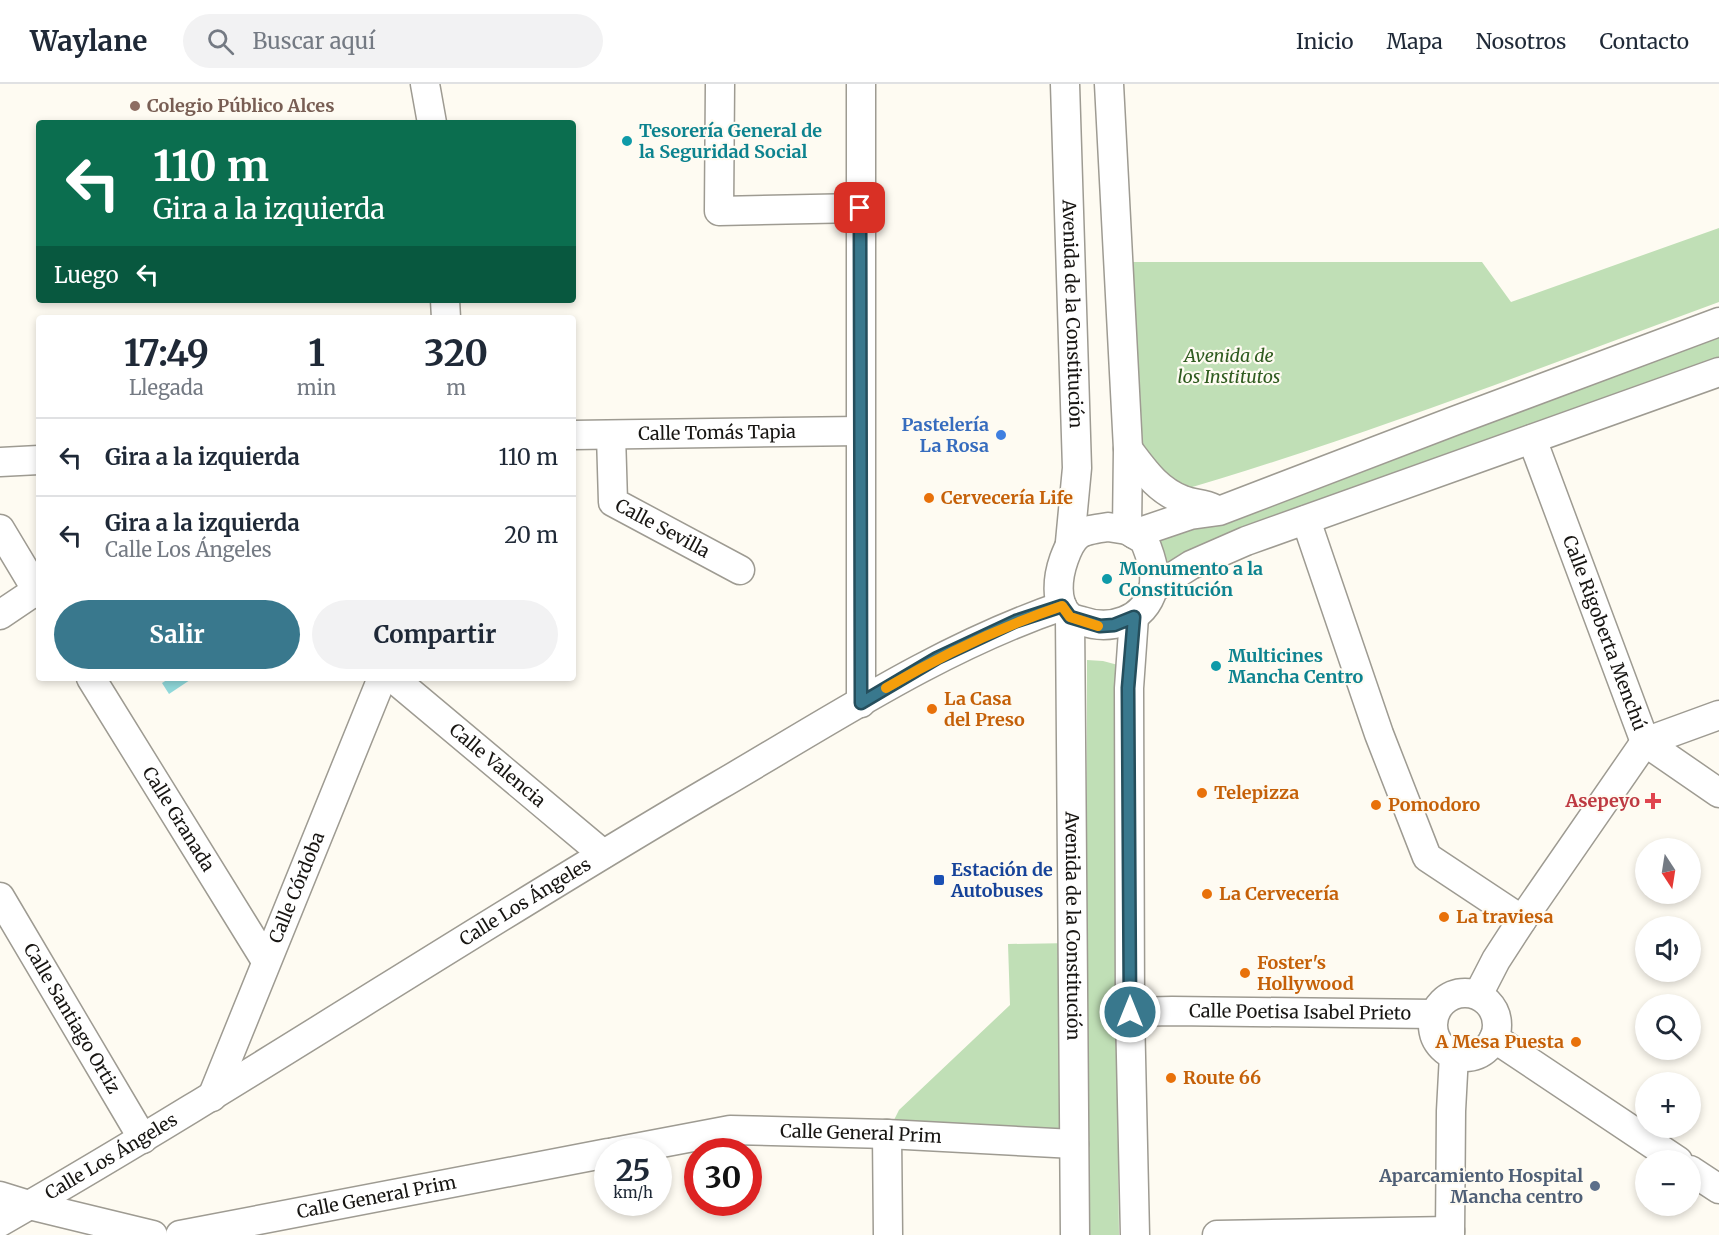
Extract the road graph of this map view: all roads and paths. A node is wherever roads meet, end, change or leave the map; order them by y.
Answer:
1 (425, 84) edge
2 (720, 84) edge
3 (861, 84) edge
4 (1065, 84) edge
5 (1109, 84) edge
6 (431, 120) edge
7 (860, 208) junction
8 (1719, 322) edge
9 (1719, 372) edge
10 (860, 431) junction
11 (576, 435) edge
12 (611, 435) junction
13 (1532, 439) junction
14 (1128, 448) junction
15 (36, 460) edge
16 (0, 462) edge
17 (1220, 511) junction
18 (1306, 520) junction
19 (0, 529) edge
20 (1131, 532) junction
21 (1070, 542) junction
22 (740, 570) dead end
23 (36, 589) edge
24 (1153, 589) junction
25 (36, 593) edge
26 (1066, 611) junction
27 (0, 615) edge
28 (1134, 617) junction
29 (93, 681) edge
30 (381, 681) edge
31 (397, 681) edge
32 (861, 703) junction
33 (1719, 715) edge
34 (1645, 742) junction
35 (1719, 794) edge
36 (603, 854) junction
37 (0, 897) edge
38 (1522, 920) junction
39 (266, 961) junction
40 (1478, 995) junction
41 (1130, 1012) junction
42 (1434, 1014) junction
43 (1494, 1038) junction
44 (1454, 1055) junction
45 (212, 1097) junction
46 (887, 1134) junction
47 (143, 1139) junction
48 (672, 1141) edge
49 (1074, 1144) junction
50 (1662, 1150) edge
51 (594, 1156) edge
52 (1701, 1177) edge
53 (1719, 1189) edge
54 (0, 1196) edge
55 (29, 1205) junction
56 (0, 1222) edge
57 (1450, 1233) edge
58 (153, 1235) edge
59 (180, 1235) edge
60 (888, 1235) edge
61 (1075, 1235) edge
62 (1134, 1235) edge
63 (1217, 1235) edge

1 - 6 street
2 - 7 street
3 - 7 street
4 - 21 street, Avenida de la Constitución
5 - 14 street
7 - 10 street
8 - 17 street
9 - 13 street
10 - 12 street, Calle Tomás Tapia
10 - 32 street
11 - 12 street, Calle Tomás Tapia
12 - 22 street, Calle Sevilla
13 - 18 street
13 - 34 street, Calle Rigoberta Menchú
14 - 17 street
14 - 20 street
15 - 16 street
17 - 20 street
18 - 24 street
18 - 38 street
19 - 23 street
20 - 21 street
20 - 24 street
21 - 26 street
24 - 28 street
25 - 27 street
26 - 28 street
26 - 32 street, Calle Los Ángeles
26 - 49 street, Avenida de la Constitución
28 - 41 street
29 - 39 street, Calle Granada
30 - 39 street, Calle Córdoba
31 - 36 street, Calle Valencia
32 - 36 street, Calle Los Ángeles
33 - 34 street
34 - 35 street, Calle Rigoberta Menchú
34 - 38 street
36 - 45 street, Calle Los Ángeles
37 - 47 street, Calle Santiago Ortiz
38 - 40 street
39 - 45 street, Calle Córdoba
40 - 42 street
40 - 43 street
41 - 42 street, Calle Poetisa Isabel Prieto
41 - 62 street
42 - 44 street
43 - 44 street
43 - 50 street
44 - 57 street
45 - 47 street, Calle Los Ángeles
46 - 48 street, Calle General Prim
46 - 49 street, Calle General Prim
46 - 60 street
47 - 55 street, Calle Los Ángeles
49 - 61 street, Avenida de la Constitución
51 - 59 street, Calle General Prim
52 - 53 street
54 - 55 street
55 - 56 street, Calle Los Ángeles
55 - 58 street
57 - 63 street

